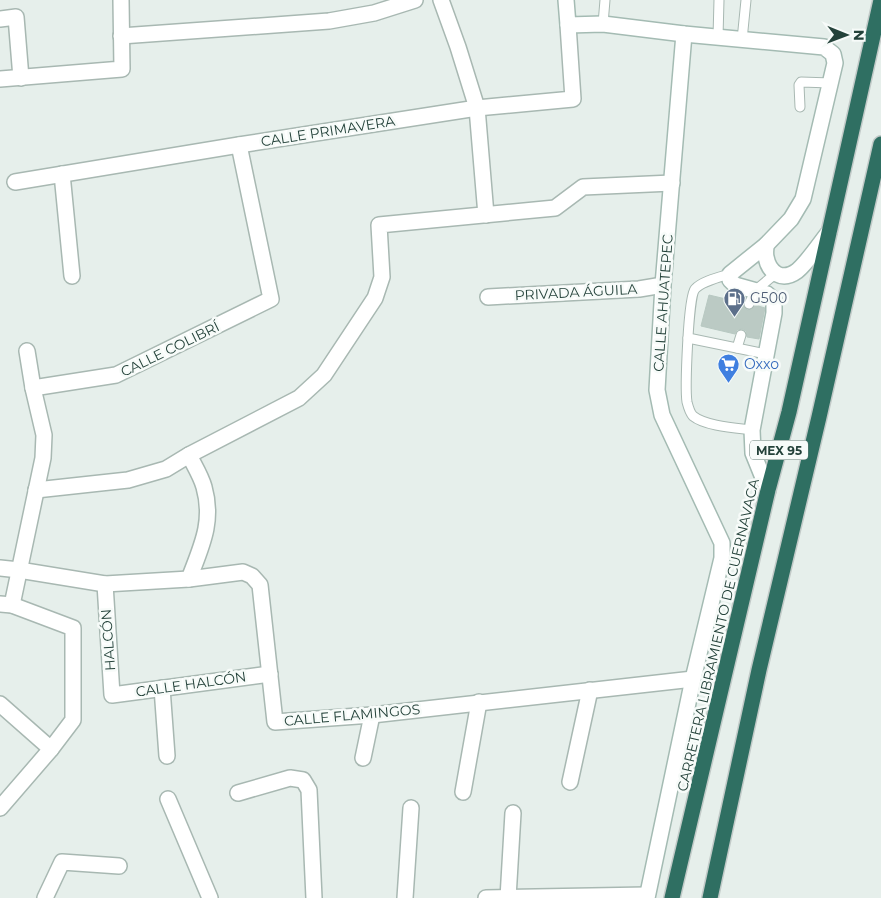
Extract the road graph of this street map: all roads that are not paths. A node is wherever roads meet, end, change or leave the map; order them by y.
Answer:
1 (121, 0) edge
2 (415, 0) edge
3 (441, 0) edge
4 (566, 0) edge
5 (605, 0) edge
6 (719, 0) edge
7 (746, 0) edge
8 (881, 0) edge
9 (0, 19) edge
10 (603, 24) junction
11 (568, 25) junction
12 (684, 34) junction
13 (121, 36) junction
14 (718, 37) junction
15 (742, 40) junction
16 (21, 78) junction
17 (0, 79) edge
18 (831, 83) junction
19 (800, 106) dead end
20 (477, 108) junction
21 (239, 144) junction
22 (881, 144) edge
23 (62, 174) junction
24 (15, 182) dead end
25 (672, 182) junction
26 (486, 215) junction
27 (829, 232) junction
28 (766, 245) junction
29 (730, 274) junction
30 (775, 274) junction
31 (72, 276) dead end
32 (663, 285) junction
33 (756, 290) junction
34 (488, 297) dead end
35 (749, 304) dead end
36 (741, 335) dead end
37 (688, 338) junction
38 (738, 348) junction
39 (27, 351) dead end
40 (766, 354) junction
41 (34, 388) junction
42 (752, 430) junction
43 (189, 455) junction
44 (36, 490) junction
45 (768, 490) junction
46 (0, 568) edge
47 (18, 570) junction
48 (189, 579) junction
49 (105, 584) junction
50 (6, 604) edge
51 (270, 674) junction
52 (694, 679) junction
53 (162, 688) junction
54 (590, 690) junction
55 (112, 695) joint
56 (479, 702) junction
57 (0, 704) edge
58 (372, 715) junction
59 (51, 749) junction
60 (167, 756) dead end
61 (363, 758) dead end
62 (570, 782) dead end
63 (463, 792) dead end
64 (238, 793) dead end
65 (168, 799) dead end
66 (0, 808) edge
67 (411, 808) dead end
68 (513, 813) dead end
69 (119, 866) dead end
70 (647, 897) edge
71 (45, 898) edge
72 (210, 898) edge
73 (314, 898) edge
74 (405, 898) edge
75 (486, 898) edge
76 (508, 898) edge
77 (672, 898) edge
78 (710, 898) edge

1 - 13 street
2 - 13 street
3 - 20 street
4 - 11 street
5 - 10 lane
6 - 14 lane
7 - 15 lane
8 - 27 highway, CARRETERA LIBRAMIENTO DE CUERNAVACA / MEX 95
9 - 16 street
10 - 11 street
10 - 12 street
11 - 20 street, CALLE PRIMAVERA
12 - 14 street
12 - 25 street, CALLE AHUATEPEC
13 - 16 street
14 - 15 street
15 - 18 street
16 - 17 street
18 - 19 lane
18 - 28 street
20 - 21 street, CALLE PRIMAVERA
20 - 26 street
21 - 23 street, CALLE PRIMAVERA
21 - 41 street, CALLE COLIBRÍ
22 - 78 highway, MEX 95
23 - 24 street, CALLE PRIMAVERA
23 - 31 street
25 - 26 street
25 - 32 street, CALLE AHUATEPEC
26 - 43 street
27 - 30 street
27 - 45 highway, CARRETERA LIBRAMIENTO DE CUERNAVACA / MEX 95
28 - 29 street
28 - 30 street
29 - 33 street
29 - 37 lane
30 - 33 lane
32 - 34 street, PRIVADA ÁGUILA
32 - 52 street, CALLE AHUATEPEC
33 - 35 lane
33 - 40 street
36 - 38 lane
37 - 38 lane
37 - 42 lane
38 - 40 lane
39 - 41 street
40 - 42 street
41 - 44 street
42 - 45 street
43 - 44 street
43 - 48 street
44 - 47 street
45 - 77 highway, CARRETERA LIBRAMIENTO DE CUERNAVACA / MEX 95
46 - 47 street, CALLE FLAMINGOS
47 - 49 street, CALLE FLAMINGOS
47 - 50 street
48 - 49 street, CALLE FLAMINGOS
48 - 51 street, CALLE FLAMINGOS
49 - 55 street, HALCÓN
50 - 59 street
51 - 53 street, CALLE HALCÓN
51 - 58 street, CALLE FLAMINGOS
52 - 54 street, CALLE FLAMINGOS
52 - 70 street
53 - 55 street, CALLE HALCÓN
53 - 60 street
54 - 56 street, CALLE FLAMINGOS
54 - 62 street
56 - 58 street, CALLE FLAMINGOS
56 - 63 street
57 - 59 street
58 - 61 street
59 - 66 street
64 - 73 street
65 - 72 street
67 - 74 street
68 - 76 street
69 - 71 street
70 - 76 street
75 - 76 street

